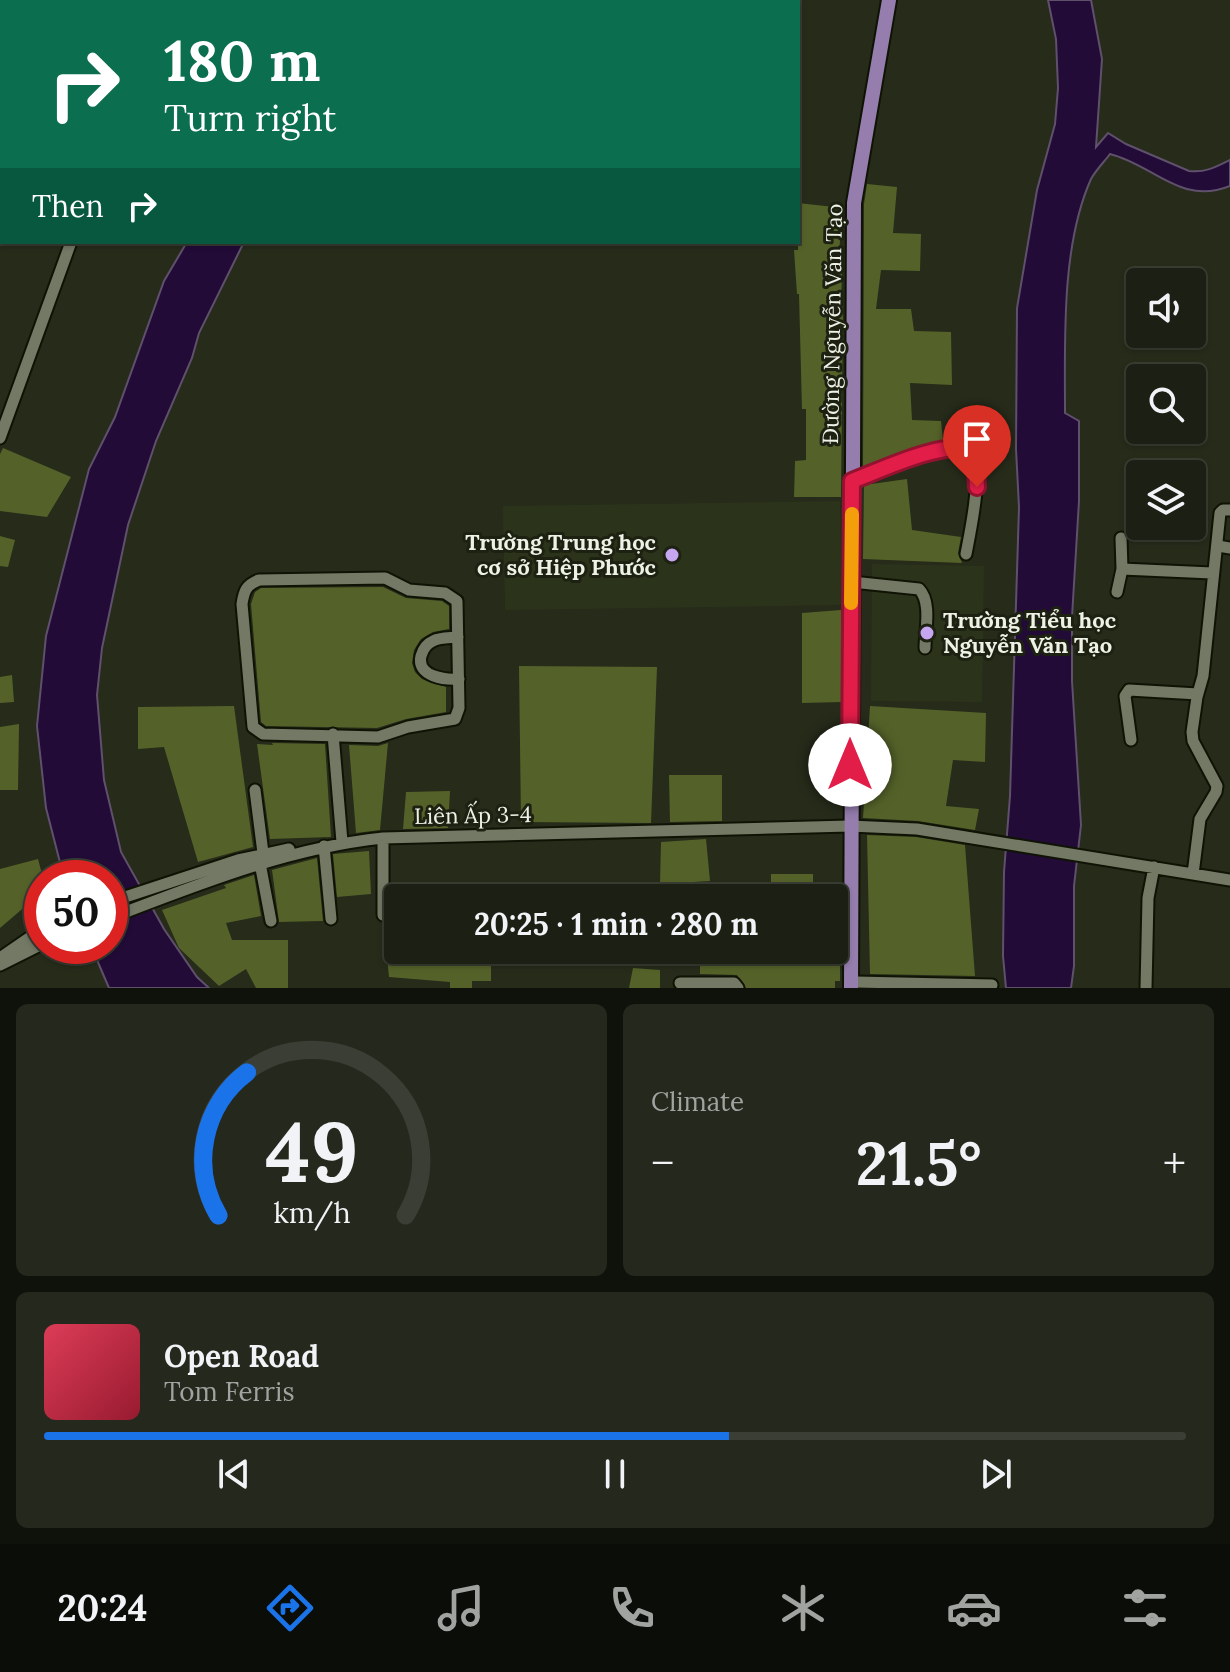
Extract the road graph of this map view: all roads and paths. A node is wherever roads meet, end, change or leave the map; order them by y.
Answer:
1 (889, 0) edge
2 (70, 244) edge
3 (0, 438) edge
4 (852, 481) junction
5 (1230, 510) edge
6 (1121, 538) dead end
7 (1224, 547) edge
8 (966, 554) dead end
9 (1122, 569) junction
10 (1212, 573) junction
11 (852, 582) junction
12 (1117, 592) dead end
13 (458, 637) junction
14 (925, 648) dead end
15 (459, 679) junction
16 (1198, 694) junction
17 (333, 734) junction
18 (1131, 740) dead end
19 (255, 790) dead end
20 (850, 826) junction
21 (383, 838) junction
22 (342, 842) junction
23 (324, 846) junction
24 (261, 858) junction
25 (1154, 867) junction
26 (1193, 874) junction
27 (1230, 880) edge
28 (128, 896) edge
29 (128, 911) edge
30 (383, 915) dead end
31 (331, 919) dead end
32 (271, 921) dead end
33 (24, 941) edge
34 (24, 953) edge
35 (0, 958) edge
36 (0, 965) edge
37 (680, 983) dead end
38 (853, 983) edge
39 (720, 985) edge
40 (992, 985) dead end
41 (738, 988) edge
42 (1146, 988) edge

1 - 4 main road, Đường Nguyễn Văn Tạo
2 - 3 street
4 - 8 street
4 - 11 main road, Đường Nguyễn Văn Tạo
5 - 7 street
6 - 9 street
7 - 10 street
9 - 10 street
9 - 12 street
10 - 16 street
11 - 14 street
11 - 20 main road, Đường Nguyễn Văn Tạo
13 - 15 street
13 - 15 street
13 - 17 street
15 - 17 street
16 - 18 street
16 - 26 street
17 - 22 street
19 - 24 street
20 - 21 street, Liên Ấp 3-4
20 - 25 street, Liên Ấp 3-4
20 - 38 main road, Đường Nguyễn Văn Tạo
21 - 22 street, Liên Ấp 3-4
21 - 30 street
22 - 23 street, Liên Ấp 3-4
23 - 24 street, Liên Ấp 3-4
23 - 31 street
24 - 28 street
24 - 29 street, Liên Ấp 3-4
24 - 32 street
25 - 26 street, Liên Ấp 3-4
25 - 42 street
26 - 27 street, Liên Ấp 3-4
33 - 35 street
34 - 36 street
37 - 39 street
38 - 40 street
39 - 41 street

